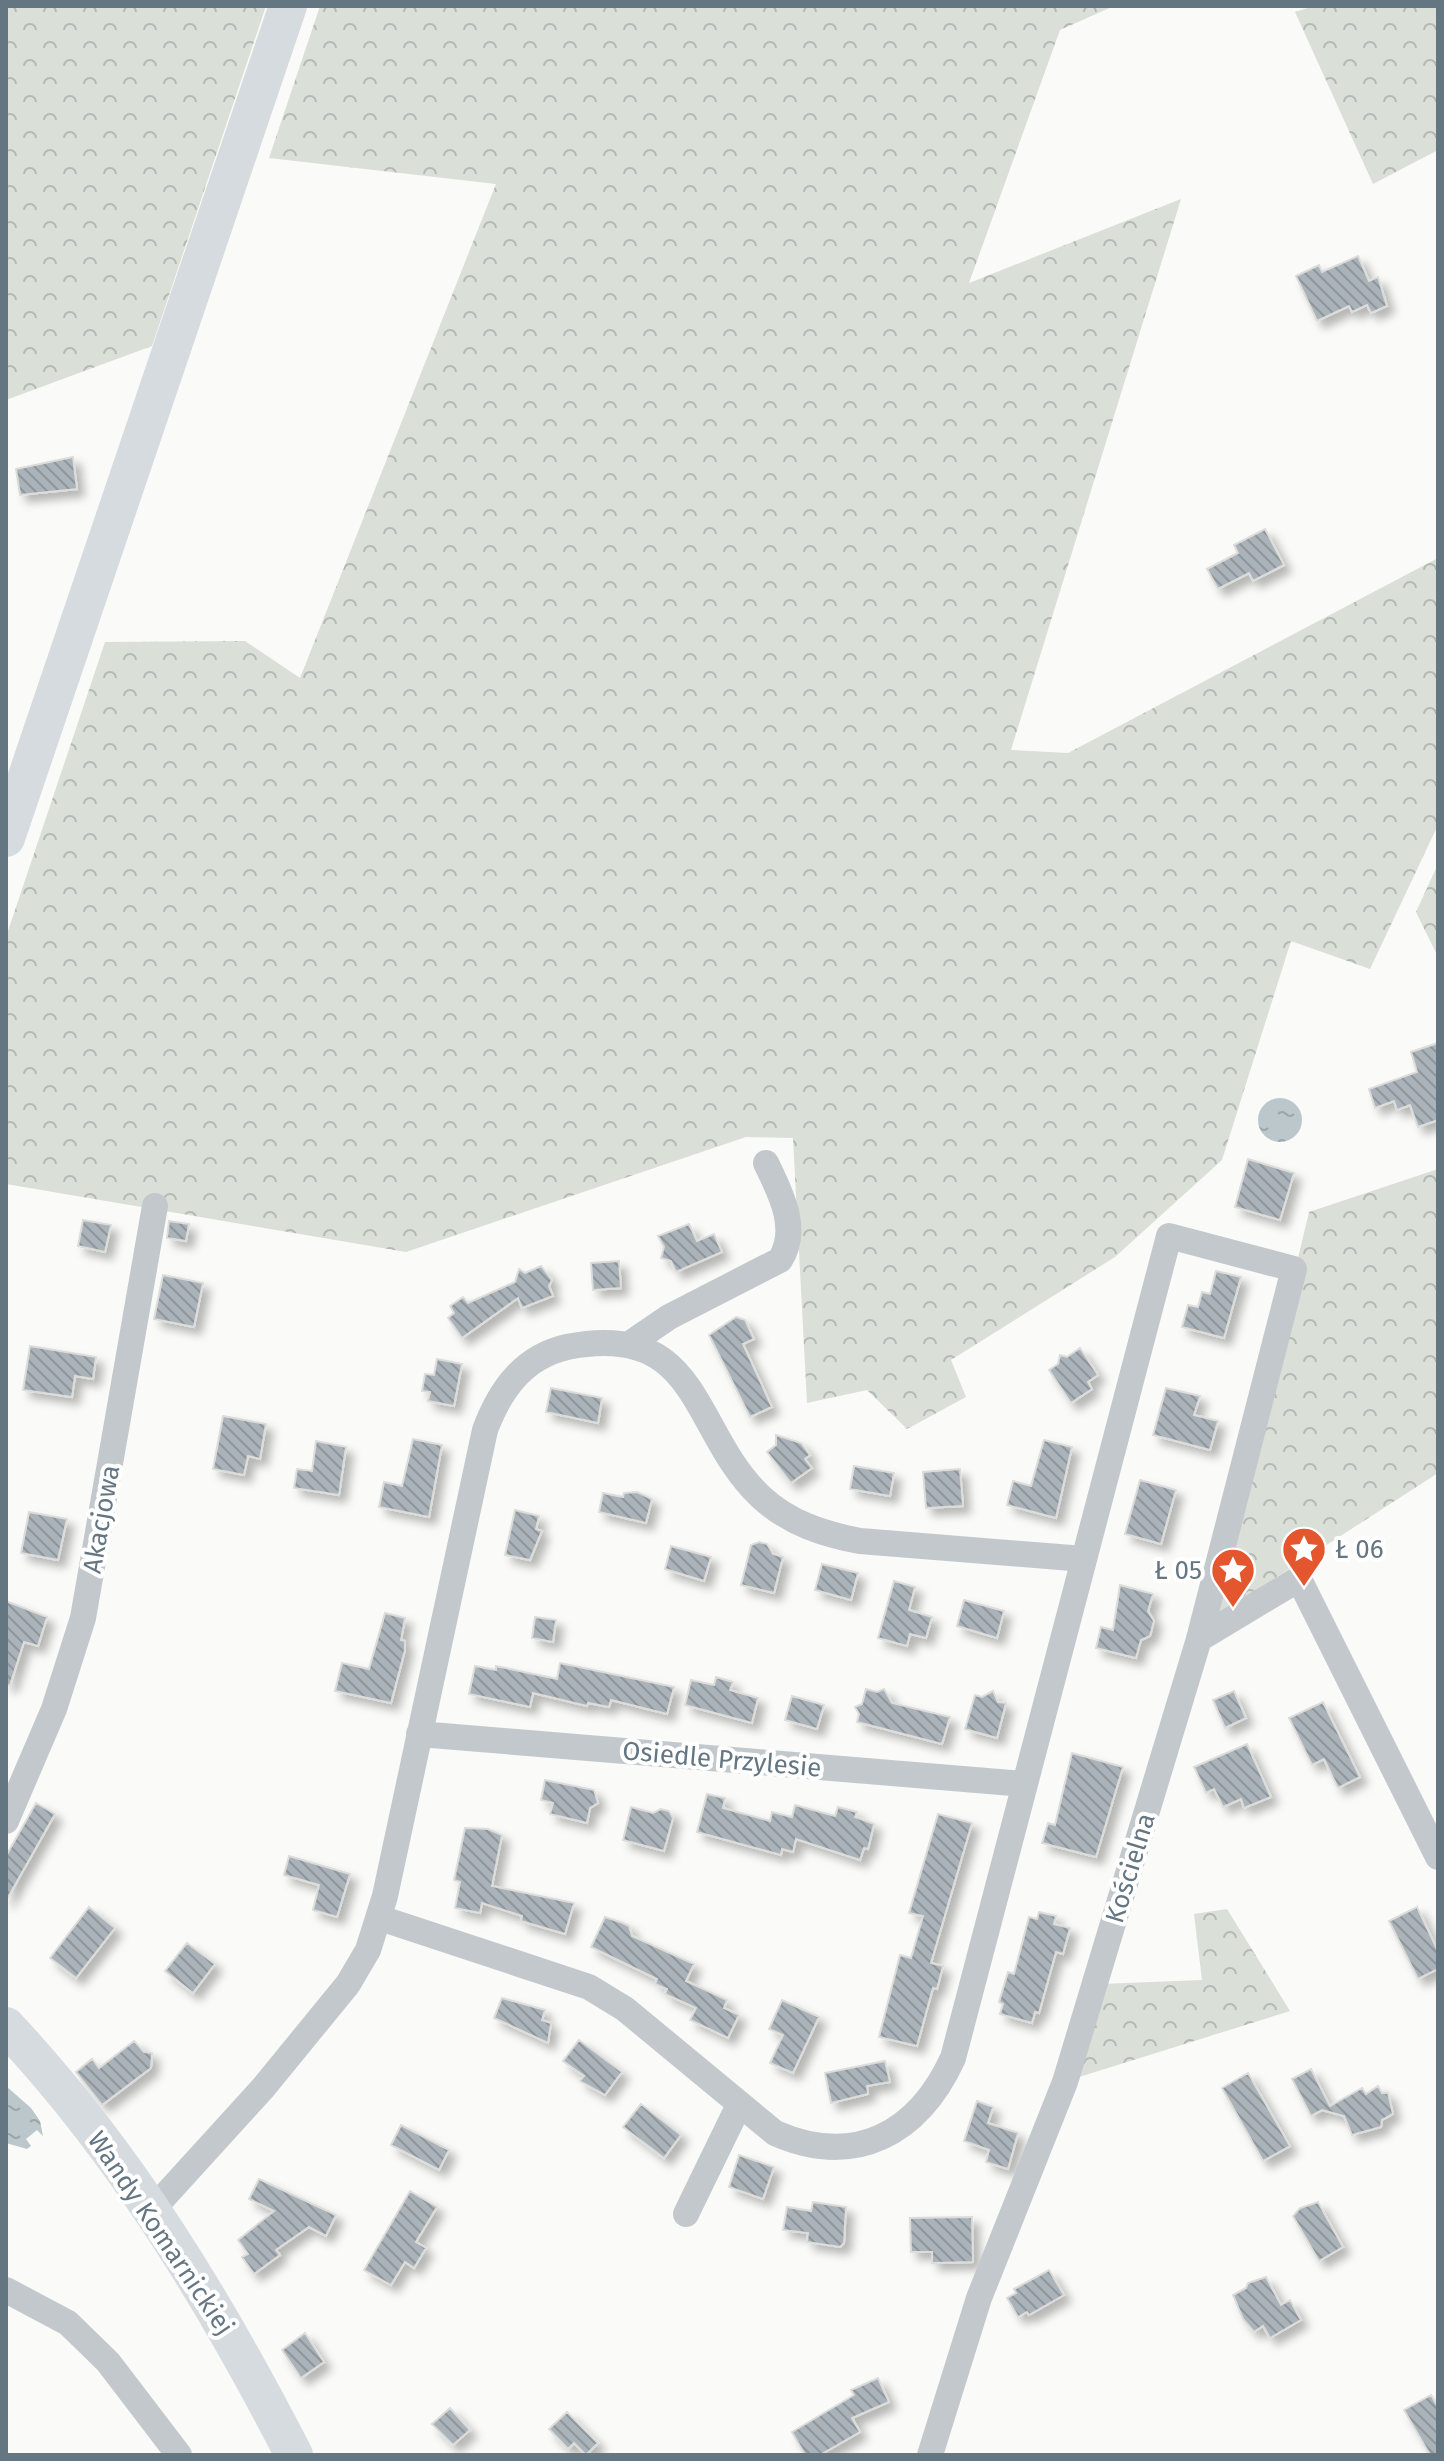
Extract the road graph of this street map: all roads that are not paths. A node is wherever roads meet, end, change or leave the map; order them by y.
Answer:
1 (288, 6) edge
2 (6, 838) edge
3 (766, 1163) dead end
4 (155, 1206) dead end
5 (628, 1345) junction
6 (1084, 1559) junction
7 (1199, 1639) junction
8 (419, 1734) junction
9 (1025, 1784) junction
10 (6, 1821) edge
11 (1438, 1857) edge
12 (380, 1918) junction
13 (6, 2026) edge
14 (739, 2105) junction
15 (152, 2210) junction
16 (686, 2214) dead end
17 (6, 2290) edge
18 (179, 2455) edge
19 (294, 2455) edge
20 (930, 2455) edge

1 - 2 main road
3 - 5 street
4 - 10 street, Akacjowa
5 - 6 street
5 - 8 street
6 - 7 street, Kościelna
6 - 9 street
7 - 11 street
7 - 20 street, Kościelna
8 - 9 street, Osiedle Przylesie
8 - 12 street
9 - 14 street
12 - 14 street
12 - 15 street
13 - 15 main road, Wandy Komarnickiej
14 - 16 street
15 - 19 main road, Wandy Komarnickiej
17 - 18 street

